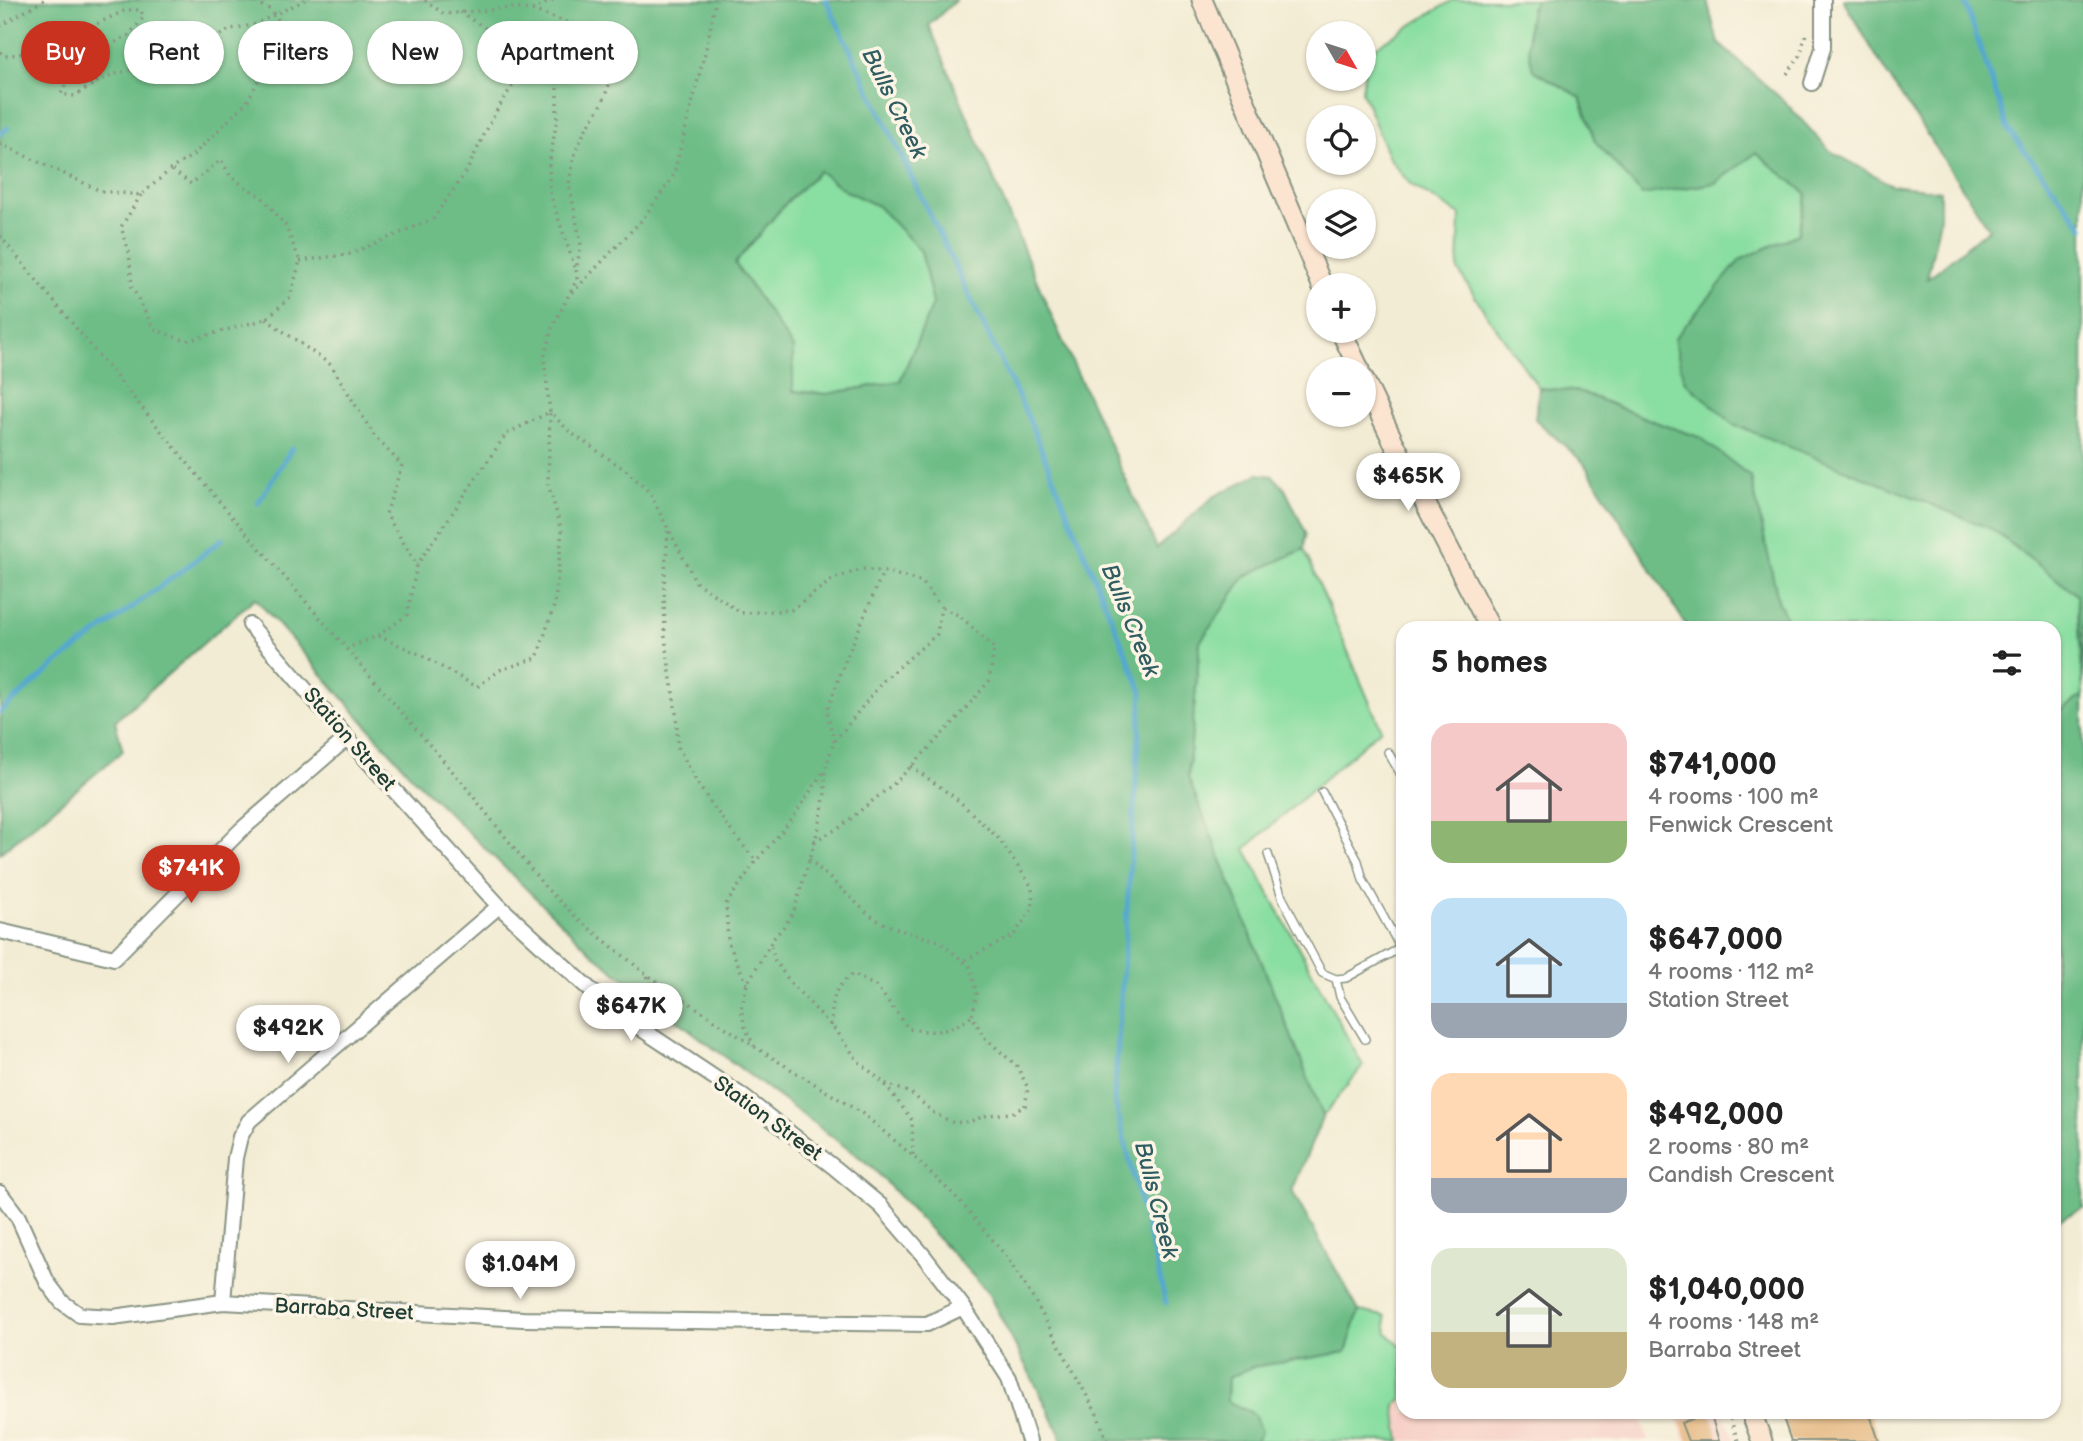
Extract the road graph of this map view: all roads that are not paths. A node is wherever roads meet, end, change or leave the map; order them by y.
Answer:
1 (1202, 0) edge
2 (1823, 0) edge
3 (1812, 83) dead end
4 (1317, 273) edge
5 (1376, 405) edge
6 (1486, 621) edge
7 (250, 625) dead end
8 (347, 738) junction
9 (1388, 751) dead end
10 (1396, 766) edge
11 (1322, 792) dead end
12 (1268, 854) dead end
13 (499, 906) junction
14 (0, 931) edge
15 (1396, 938) edge
16 (1396, 952) edge
17 (1336, 979) junction
18 (1365, 1039) dead end
19 (0, 1193) edge
20 (223, 1302) junction
21 (963, 1307) junction
22 (1754, 1419) edge
23 (1029, 1441) edge
24 (1762, 1441) edge

1 - 4 main road
2 - 3 street
5 - 6 main road
7 - 8 street, Station Street
8 - 13 street, Station Street
8 - 14 street
9 - 10 lane
11 - 15 lane
12 - 17 lane
13 - 20 street
13 - 21 street, Station Street
16 - 17 lane
17 - 18 lane
19 - 20 street, Barraba Street
20 - 21 street, Barraba Street
21 - 23 street, Station Street
22 - 24 main road

